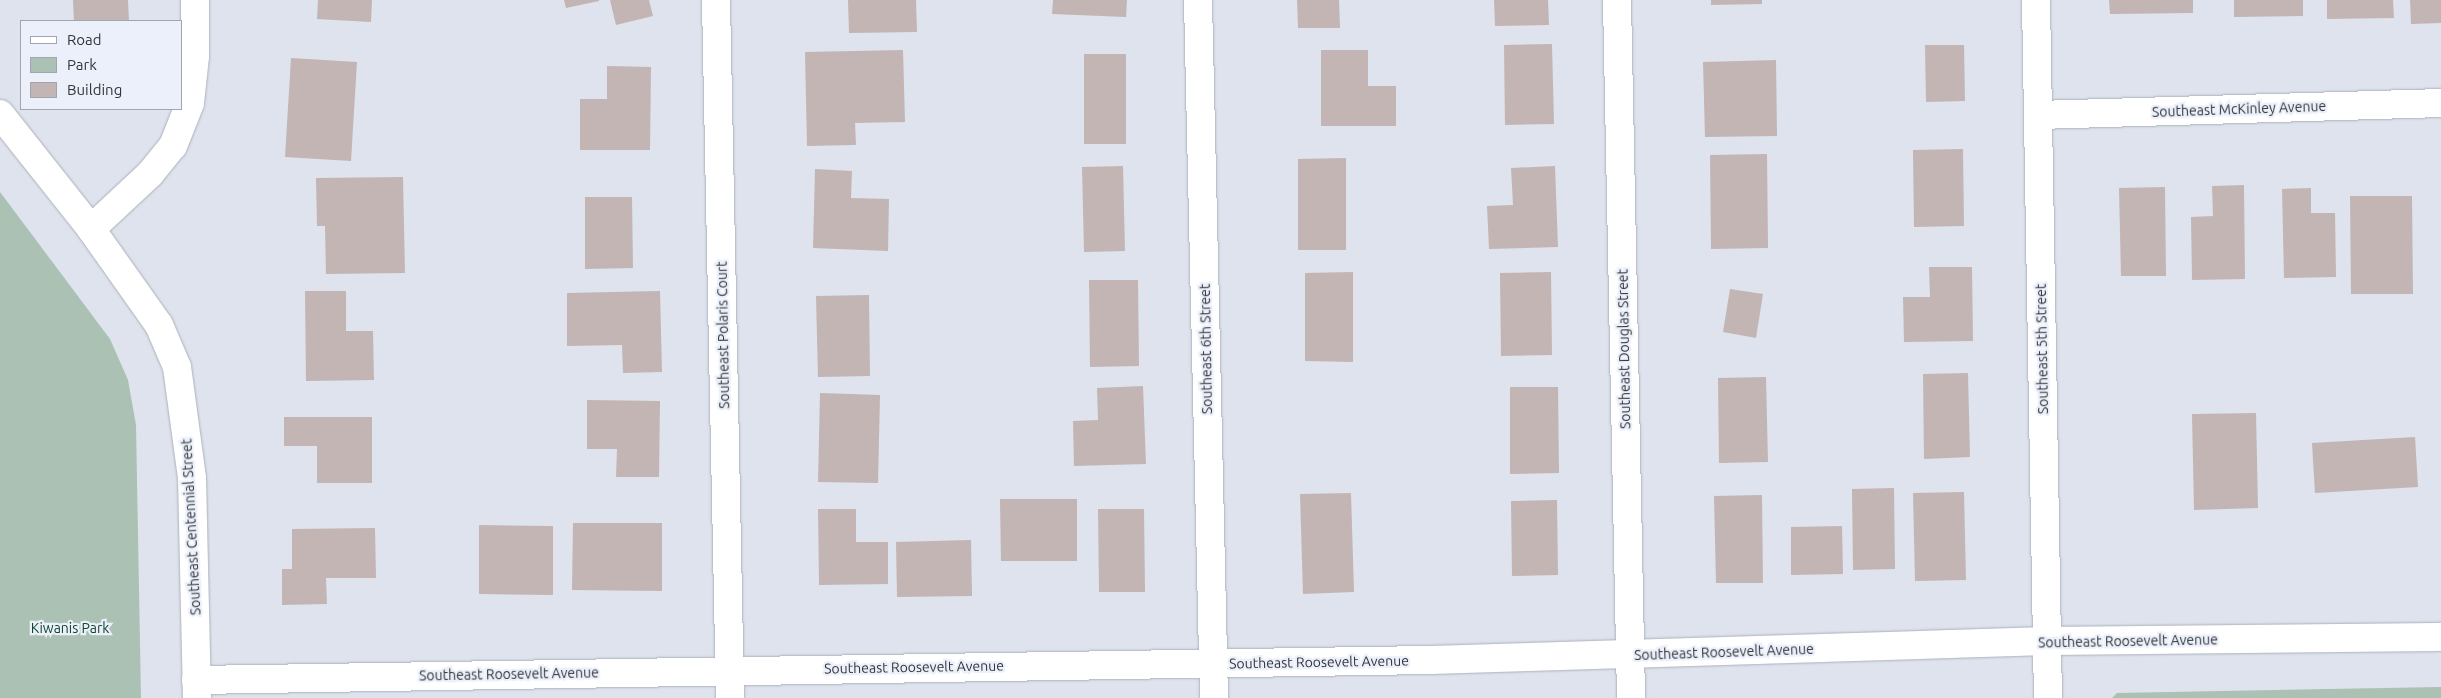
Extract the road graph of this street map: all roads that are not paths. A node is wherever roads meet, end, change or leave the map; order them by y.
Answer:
1 (195, 0) edge
2 (716, 0) edge
3 (1198, 0) edge
4 (1617, 0) edge
5 (2036, 0) edge
6 (2441, 103) edge
7 (0, 114) edge
8 (2038, 115) junction
9 (91, 229) junction
10 (2441, 637) edge
11 (2047, 641) junction
12 (1630, 656) junction
13 (1214, 664) junction
14 (730, 670) junction
15 (196, 689) edge
16 (730, 698) edge
17 (1214, 698) edge
18 (1630, 698) edge
19 (2048, 698) edge

1 - 9 street
2 - 14 street, Southeast Polaris Court
3 - 13 street, Southeast 6th Street
4 - 12 street, Southeast Douglas Street
5 - 8 street, Southeast 5th Street
6 - 8 street, Southeast McKinley Avenue
7 - 9 street, Southeast Centennial Street
8 - 11 street, Southeast 5th Street
9 - 15 street, Southeast Centennial Street
10 - 11 street, Southeast Roosevelt Avenue
11 - 12 street, Southeast Roosevelt Avenue
11 - 19 street, Southeast 5th Street
12 - 13 street, Southeast Roosevelt Avenue
12 - 18 street, Southeast Douglas Street
13 - 14 street, Southeast Roosevelt Avenue
13 - 17 street, Southeast 6th Street
14 - 15 street, Southeast Roosevelt Avenue
14 - 16 street, Southeast Polaris Court

